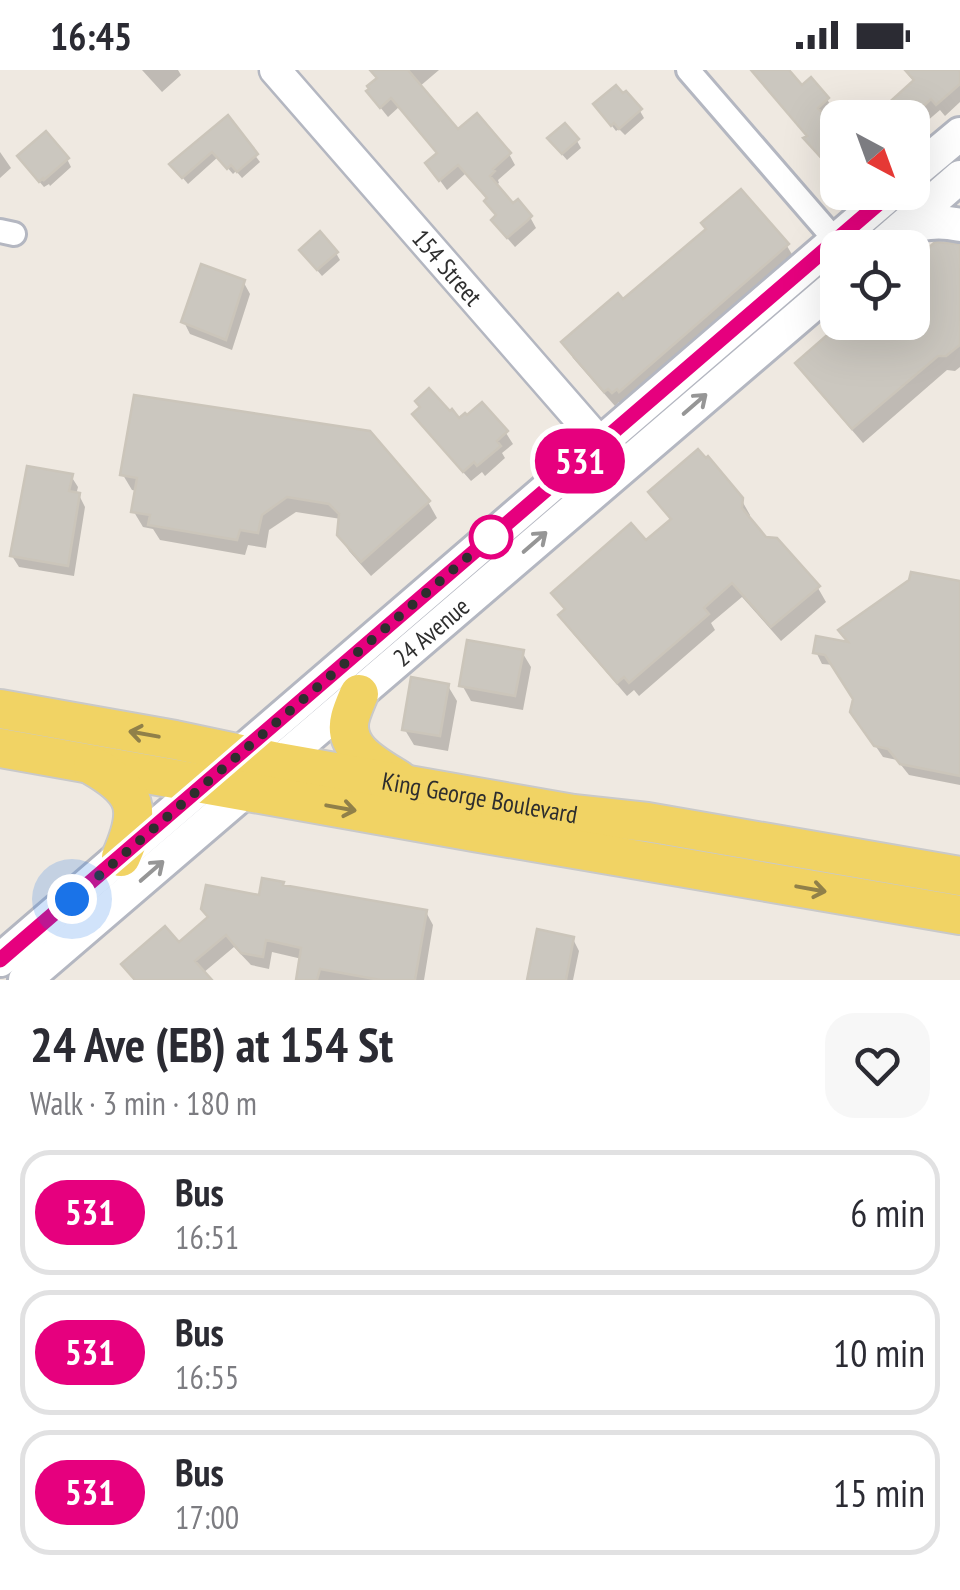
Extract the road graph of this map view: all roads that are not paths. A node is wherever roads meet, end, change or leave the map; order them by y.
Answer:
1 (275, 70) edge
2 (688, 70) edge
3 (960, 134) edge
4 (930, 159) edge
5 (959, 177) edge
6 (871, 210) edge
7 (960, 225) edge
8 (827, 230) edge
9 (848, 230) edge
10 (898, 230) edge
11 (906, 230) edge
12 (820, 255) edge
13 (820, 296) edge
14 (611, 455) junction
15 (359, 694) junction
16 (0, 709) edge
17 (0, 748) edge
18 (278, 762) junction
19 (91, 764) junction
20 (242, 773) junction
21 (206, 783) junction
22 (405, 784) junction
23 (810, 851) junction
24 (121, 856) junction
25 (628, 858) junction
26 (960, 876) edge
27 (956, 907) edge
28 (0, 960) edge
29 (25, 980) edge

1 - 14 street, 154 Street
2 - 8 street
3 - 4 main road
5 - 10 main road
6 - 9 main road, 24 Avenue
7 - 11 main road
12 - 14 main road, 24 Avenue
14 -> 13 main road, 24 Avenue
15 -> 14 main road, 24 Avenue
14 - 20 main road, 24 Avenue
15 - 18 main road, 24 Avenue
15 - 22 main road
20 -> 16 main road, King George Boulevard
17 - 19 main road, King George Boulevard
18 - 20 main road, King George Boulevard
18 - 22 main road, King George Boulevard
19 - 21 main road, King George Boulevard
19 - 24 main road
20 - 21 main road, King George Boulevard
20 -> 25 main road, King George Boulevard
29 -> 20 main road, 24 Avenue
21 - 24 main road
22 - 23 main road, King George Boulevard
23 - 25 main road
23 - 26 main road, King George Boulevard
24 - 28 main road
25 -> 27 main road, King George Boulevard

